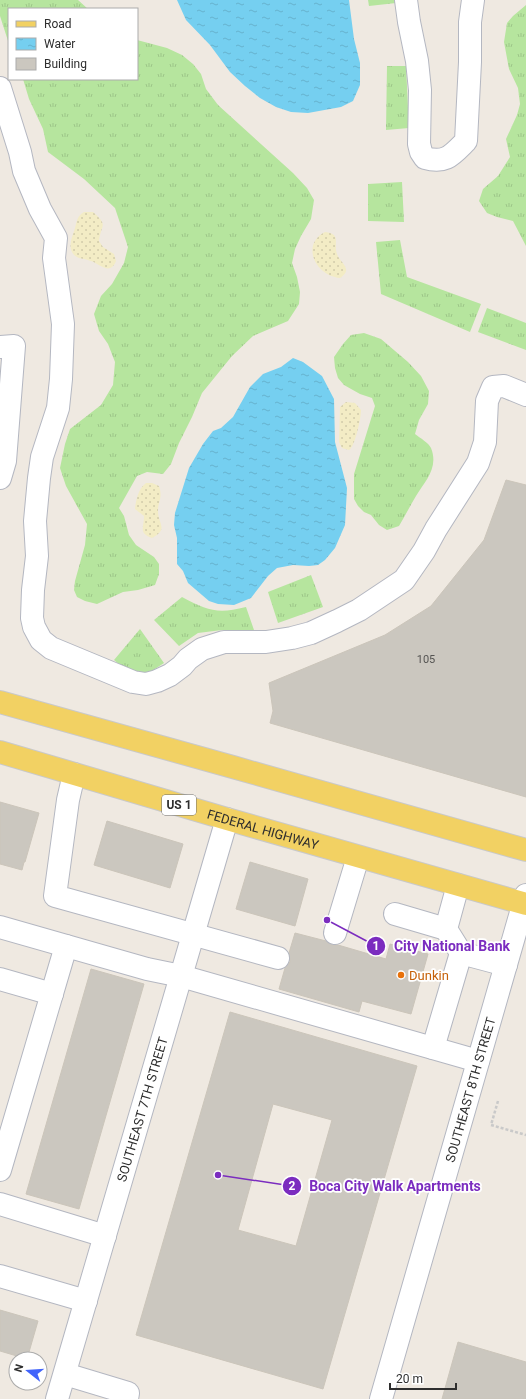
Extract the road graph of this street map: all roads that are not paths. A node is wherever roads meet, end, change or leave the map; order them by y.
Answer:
1 (406, 0) edge
2 (473, 0) edge
3 (0, 88) edge
4 (0, 347) edge
5 (526, 395) edge
6 (0, 478) edge
7 (0, 702) edge
8 (0, 752) edge
9 (74, 774) junction
10 (227, 819) junction
11 (526, 850) edge
12 (358, 857) junction
13 (458, 885) junction
14 (525, 901) edge
15 (395, 914) dead end
16 (0, 927) edge
17 (446, 929) junction
18 (335, 933) dead end
19 (193, 935) junction
20 (66, 946) junction
21 (461, 953) junction
22 (278, 958) dead end
23 (506, 965) junction
24 (181, 976) junction
25 (0, 979) edge
26 (52, 994) junction
27 (433, 1048) junction
28 (478, 1061) junction
29 (0, 1170) edge
30 (0, 1204) edge
31 (105, 1236) junction
32 (0, 1276) edge
33 (86, 1301) junction
34 (65, 1374) junction
35 (57, 1399) edge
36 (127, 1399) edge
37 (381, 1399) edge

1 - 2 street
3 - 5 street
4 - 6 street
7 - 11 main road
8 - 9 main road, FEDERAL HIGHWAY / US 1
9 - 10 main road, FEDERAL HIGHWAY / US 1
9 - 19 street
10 - 12 main road, FEDERAL HIGHWAY / US 1
10 - 19 street, SOUTHEAST 7TH STREET
12 - 13 main road, FEDERAL HIGHWAY / US 1
12 - 18 street
13 - 14 main road, FEDERAL HIGHWAY / US 1
13 - 17 street
14 - 23 street, SOUTHEAST 8TH STREET
15 - 17 street
16 - 20 street
17 - 21 street
19 - 22 street
19 - 24 street, SOUTHEAST 7TH STREET
20 - 24 street
20 - 26 street
21 - 23 street
21 - 27 street
23 - 28 street, SOUTHEAST 8TH STREET
24 - 27 street
24 - 31 street, SOUTHEAST 7TH STREET
25 - 26 street
26 - 29 street
27 - 28 street
28 - 37 street, SOUTHEAST 8TH STREET
30 - 31 street
31 - 33 street, SOUTHEAST 7TH STREET
32 - 33 street
33 - 34 street, SOUTHEAST 7TH STREET
34 - 35 street, SOUTHEAST 7TH STREET
34 - 36 street

